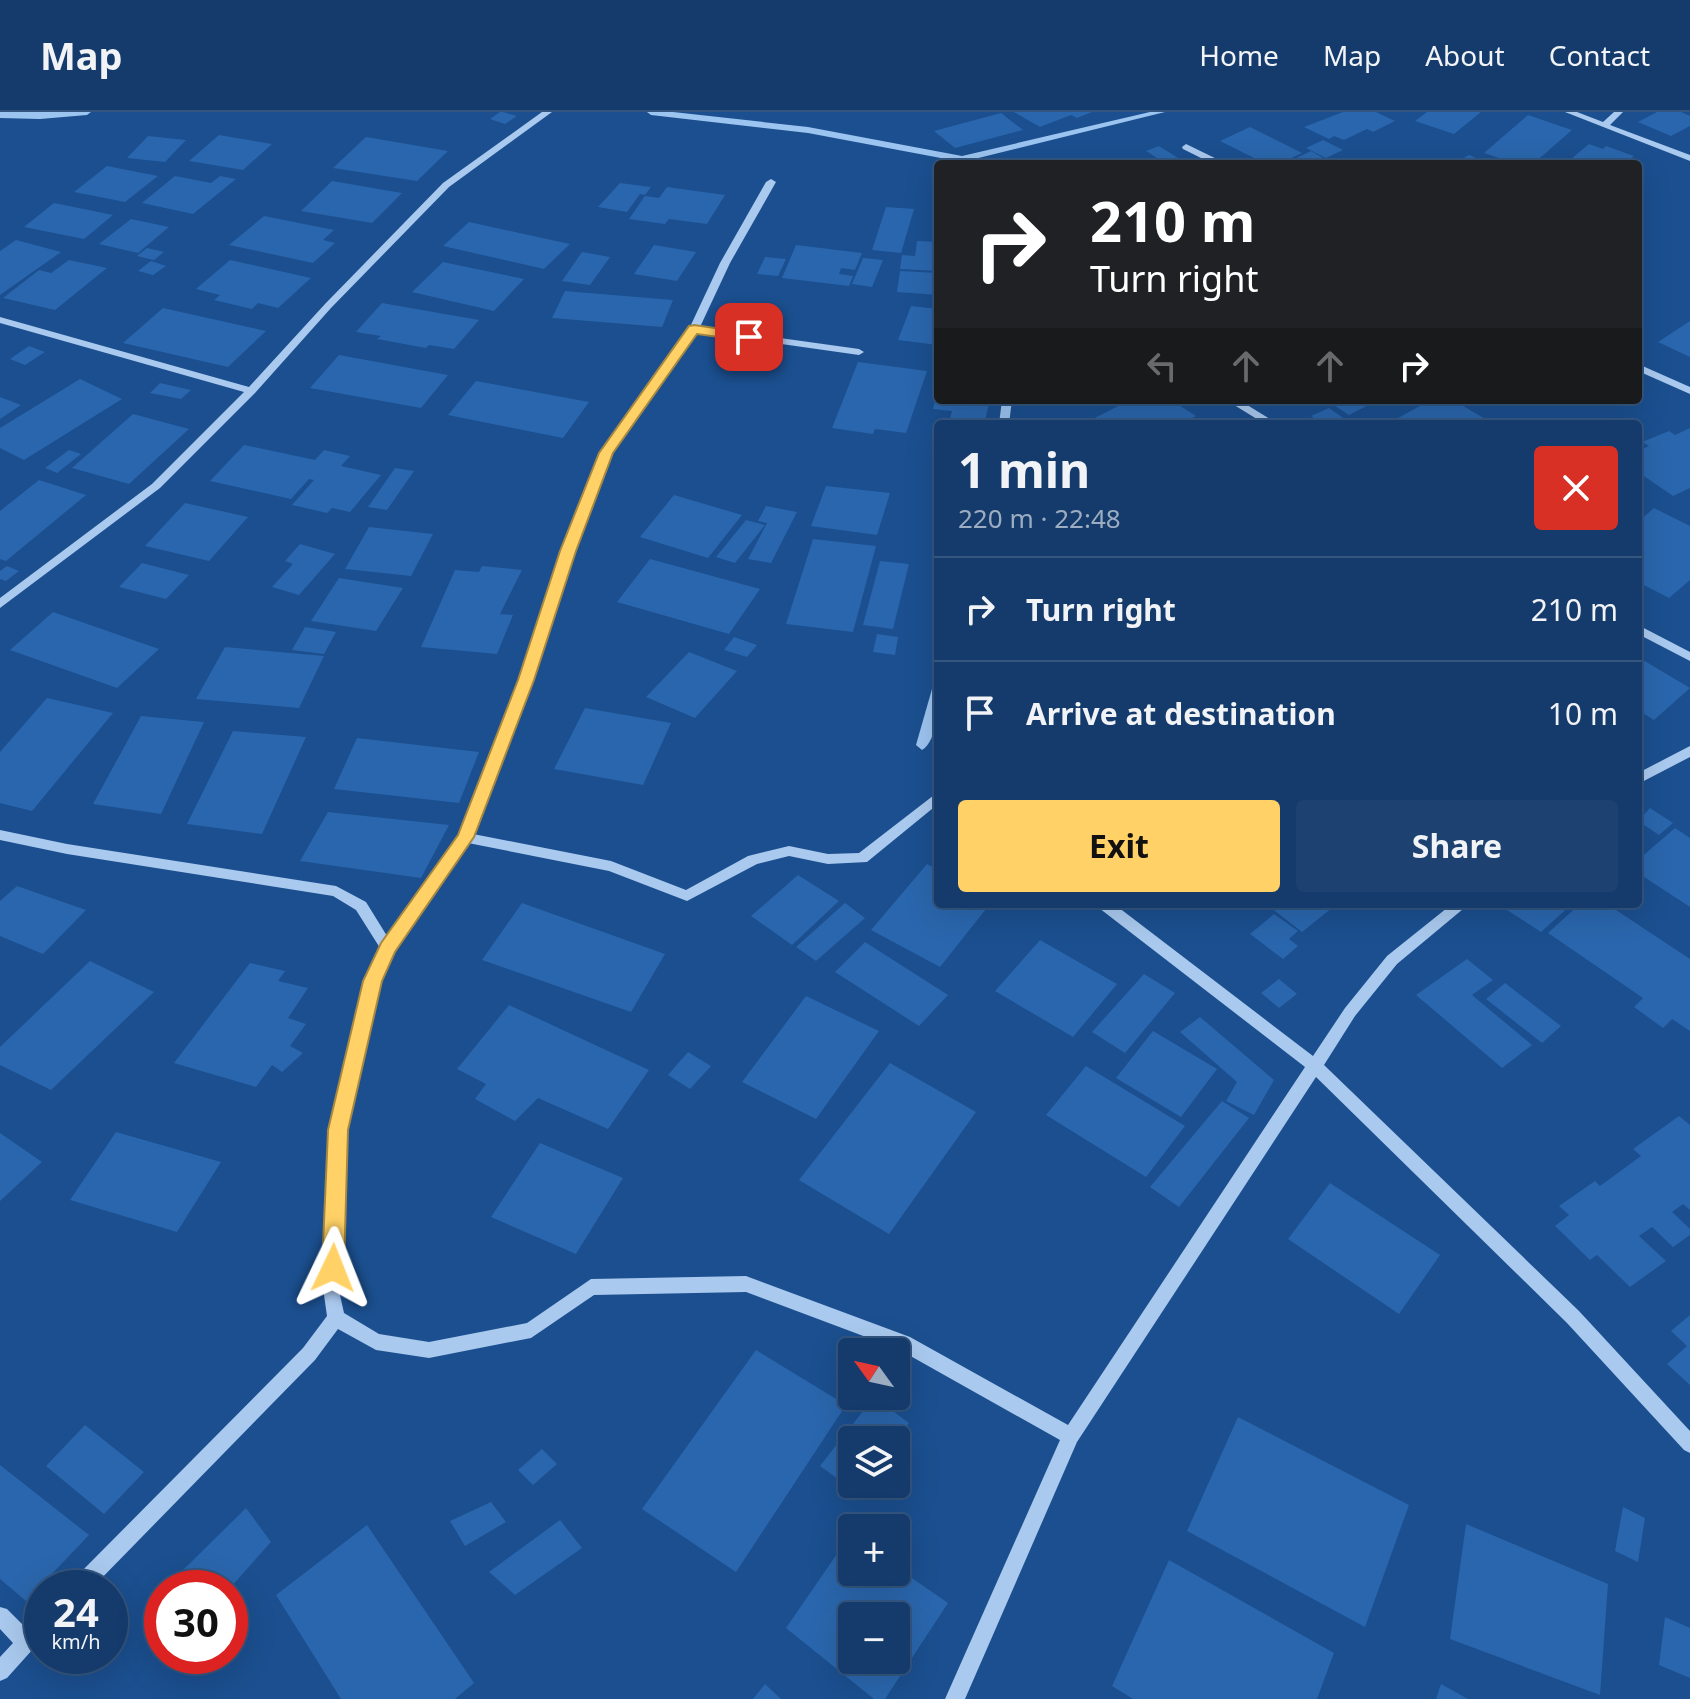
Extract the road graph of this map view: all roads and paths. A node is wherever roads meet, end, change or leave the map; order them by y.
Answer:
1 (548, 112) edge
2 (1569, 112) edge
3 (1619, 112) edge
4 (1605, 125) junction
5 (1186, 147) dead end
6 (1690, 158) edge
7 (1212, 160) edge
8 (771, 182) dead end
9 (0, 320) edge
10 (694, 329) junction
11 (859, 352) dead end
12 (1642, 369) edge
13 (251, 391) junction
14 (1690, 391) edge
15 (1238, 404) edge
16 (1266, 420) edge
17 (0, 586) edge
18 (18, 591) junction
19 (0, 604) edge
20 (1642, 631) edge
21 (1690, 657) edge
22 (1690, 751) edge
23 (1642, 777) edge
24 (934, 800) edge
25 (0, 835) edge
26 (465, 837) junction
27 (1109, 908) edge
28 (1457, 908) edge
29 (387, 948) junction
30 (1315, 1066) junction
31 (336, 1318) junction
32 (1071, 1436) junction
33 (1690, 1444) edge
34 (97, 1570) edge
35 (0, 1616) edge
36 (24, 1640) edge
37 (24, 1644) edge
38 (0, 1671) edge
39 (955, 1699) edge

1 - 13 street
2 - 4 street
3 - 4 street
4 - 6 street
5 - 7 street
8 - 10 street
9 - 13 street
10 - 11 street
10 - 26 street
12 - 14 street
13 - 18 street
15 - 16 street
17 - 18 street
18 - 19 street
20 - 21 street
22 - 23 street
24 - 26 street
25 - 29 street
26 - 29 street
27 - 30 street
28 - 30 street
29 - 31 street
30 - 32 street
30 - 33 street
31 - 32 street
31 - 34 street
32 - 39 street
35 - 36 street
37 - 38 street

